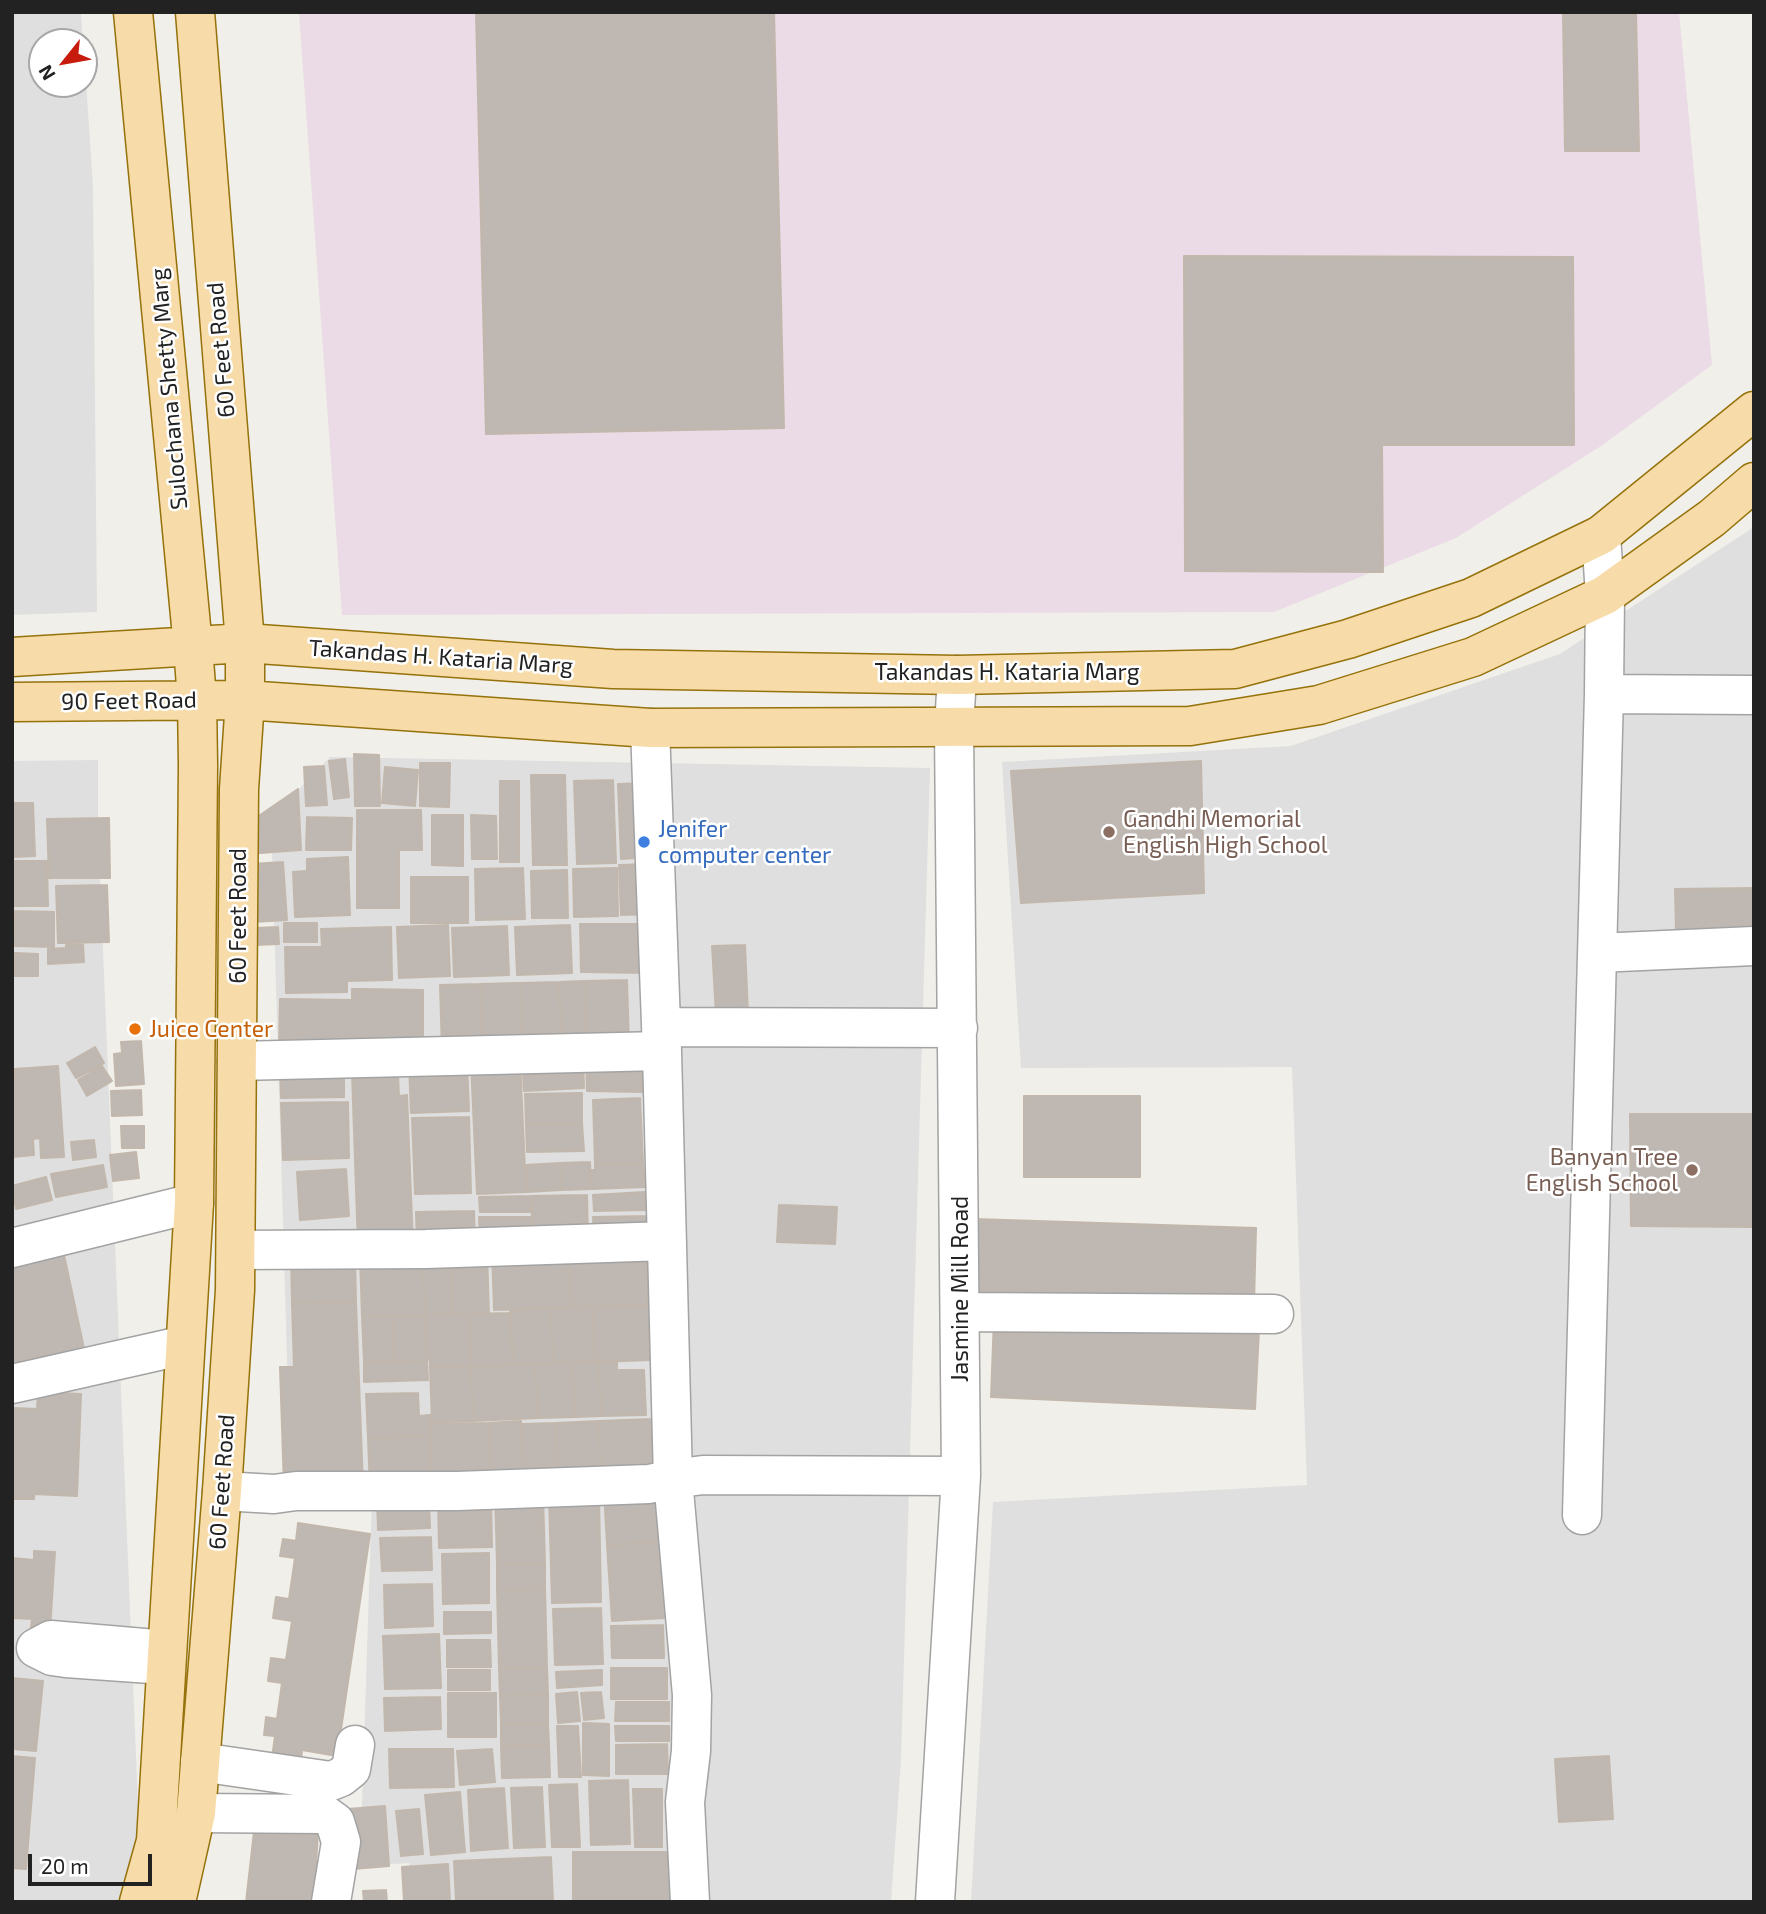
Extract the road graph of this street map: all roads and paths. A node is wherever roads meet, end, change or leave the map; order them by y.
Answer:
1 (133, 12) edge
2 (194, 12) edge
3 (1754, 411) edge
4 (1754, 482) edge
5 (1601, 536) junction
6 (1605, 595) junction
7 (245, 643) junction
8 (193, 647) junction
9 (12, 657) edge
10 (503, 661) junction
11 (957, 675) junction
12 (1604, 694) junction
13 (1754, 695) edge
14 (197, 699) junction
15 (245, 700) junction
16 (12, 702) edge
17 (496, 717) junction
18 (650, 728) junction
19 (954, 728) junction
20 (198, 765) joint
21 (1754, 946) edge
22 (1597, 953) junction
23 (958, 1028) junction
24 (662, 1039) junction
25 (237, 1061) junction
26 (194, 1203) junction
27 (667, 1241) junction
28 (12, 1248) edge
29 (236, 1250) junction
30 (960, 1312) junction
31 (1274, 1314) dead end
32 (185, 1345) junction
33 (12, 1384) edge
34 (179, 1442) junction
35 (225, 1448) junction
36 (961, 1476) junction
37 (673, 1479) junction
38 (222, 1491) junction
39 (1582, 1515) dead end
40 (24, 1647) edge
41 (166, 1657) junction
42 (355, 1745) dead end
43 (200, 1762) junction
44 (196, 1814) junction
45 (139, 1902) edge
46 (176, 1902) edge
47 (331, 1902) edge
48 (690, 1902) edge
49 (935, 1902) edge

1 - 8 main road, Sulochana Shetty Marg
2 - 7 main road, 60 Feet Road
3 - 5 main road, Takandas H. Kataria Marg
4 - 6 main road
5 - 6 street
5 - 11 main road, Takandas H. Kataria Marg
6 - 12 street
6 - 19 main road
7 - 8 main road, Takandas H. Kataria Marg
7 - 10 main road, Takandas H. Kataria Marg
7 - 15 main road, 60 Feet Road
8 - 9 main road
8 - 14 main road, Sulochana Shetty Marg
10 - 11 main road, Takandas H. Kataria Marg
10 - 17 main road
11 - 19 street, Jasmine Mill Road
12 - 13 street
12 - 22 street
14 - 15 main road, 90 Feet Road
14 - 16 main road, 90 Feet Road
14 - 20 main road, Sulochana Shetty Marg
15 - 17 main road
15 - 25 main road, 60 Feet Road
17 - 18 main road
18 - 19 main road
18 - 24 street
19 - 23 street, Jasmine Mill Road
20 - 26 main road, 60 Feet Road
21 - 22 street
22 - 39 street
23 - 24 street
23 - 30 street, Jasmine Mill Road
24 - 25 street
24 - 27 street
25 - 29 main road, 60 Feet Road
26 - 28 street
26 - 32 main road, 60 Feet Road
27 - 29 street
27 - 37 street
29 - 35 main road, 60 Feet Road
30 - 31 street
30 - 36 street, Jasmine Mill Road
32 - 33 street
32 - 34 main road, 60 Feet Road
34 - 35 main road
34 - 41 main road, 60 Feet Road
35 - 38 main road, 60 Feet Road
36 - 37 street
36 - 49 street, Jasmine Mill Road
37 - 38 street
37 - 48 street
38 - 43 main road, 60 Feet Road
40 - 41 street
41 - 45 main road, 60 Feet Road
42 - 43 street
43 - 44 main road, 60 Feet Road
44 - 46 main road, 60 Feet Road
44 - 47 street

